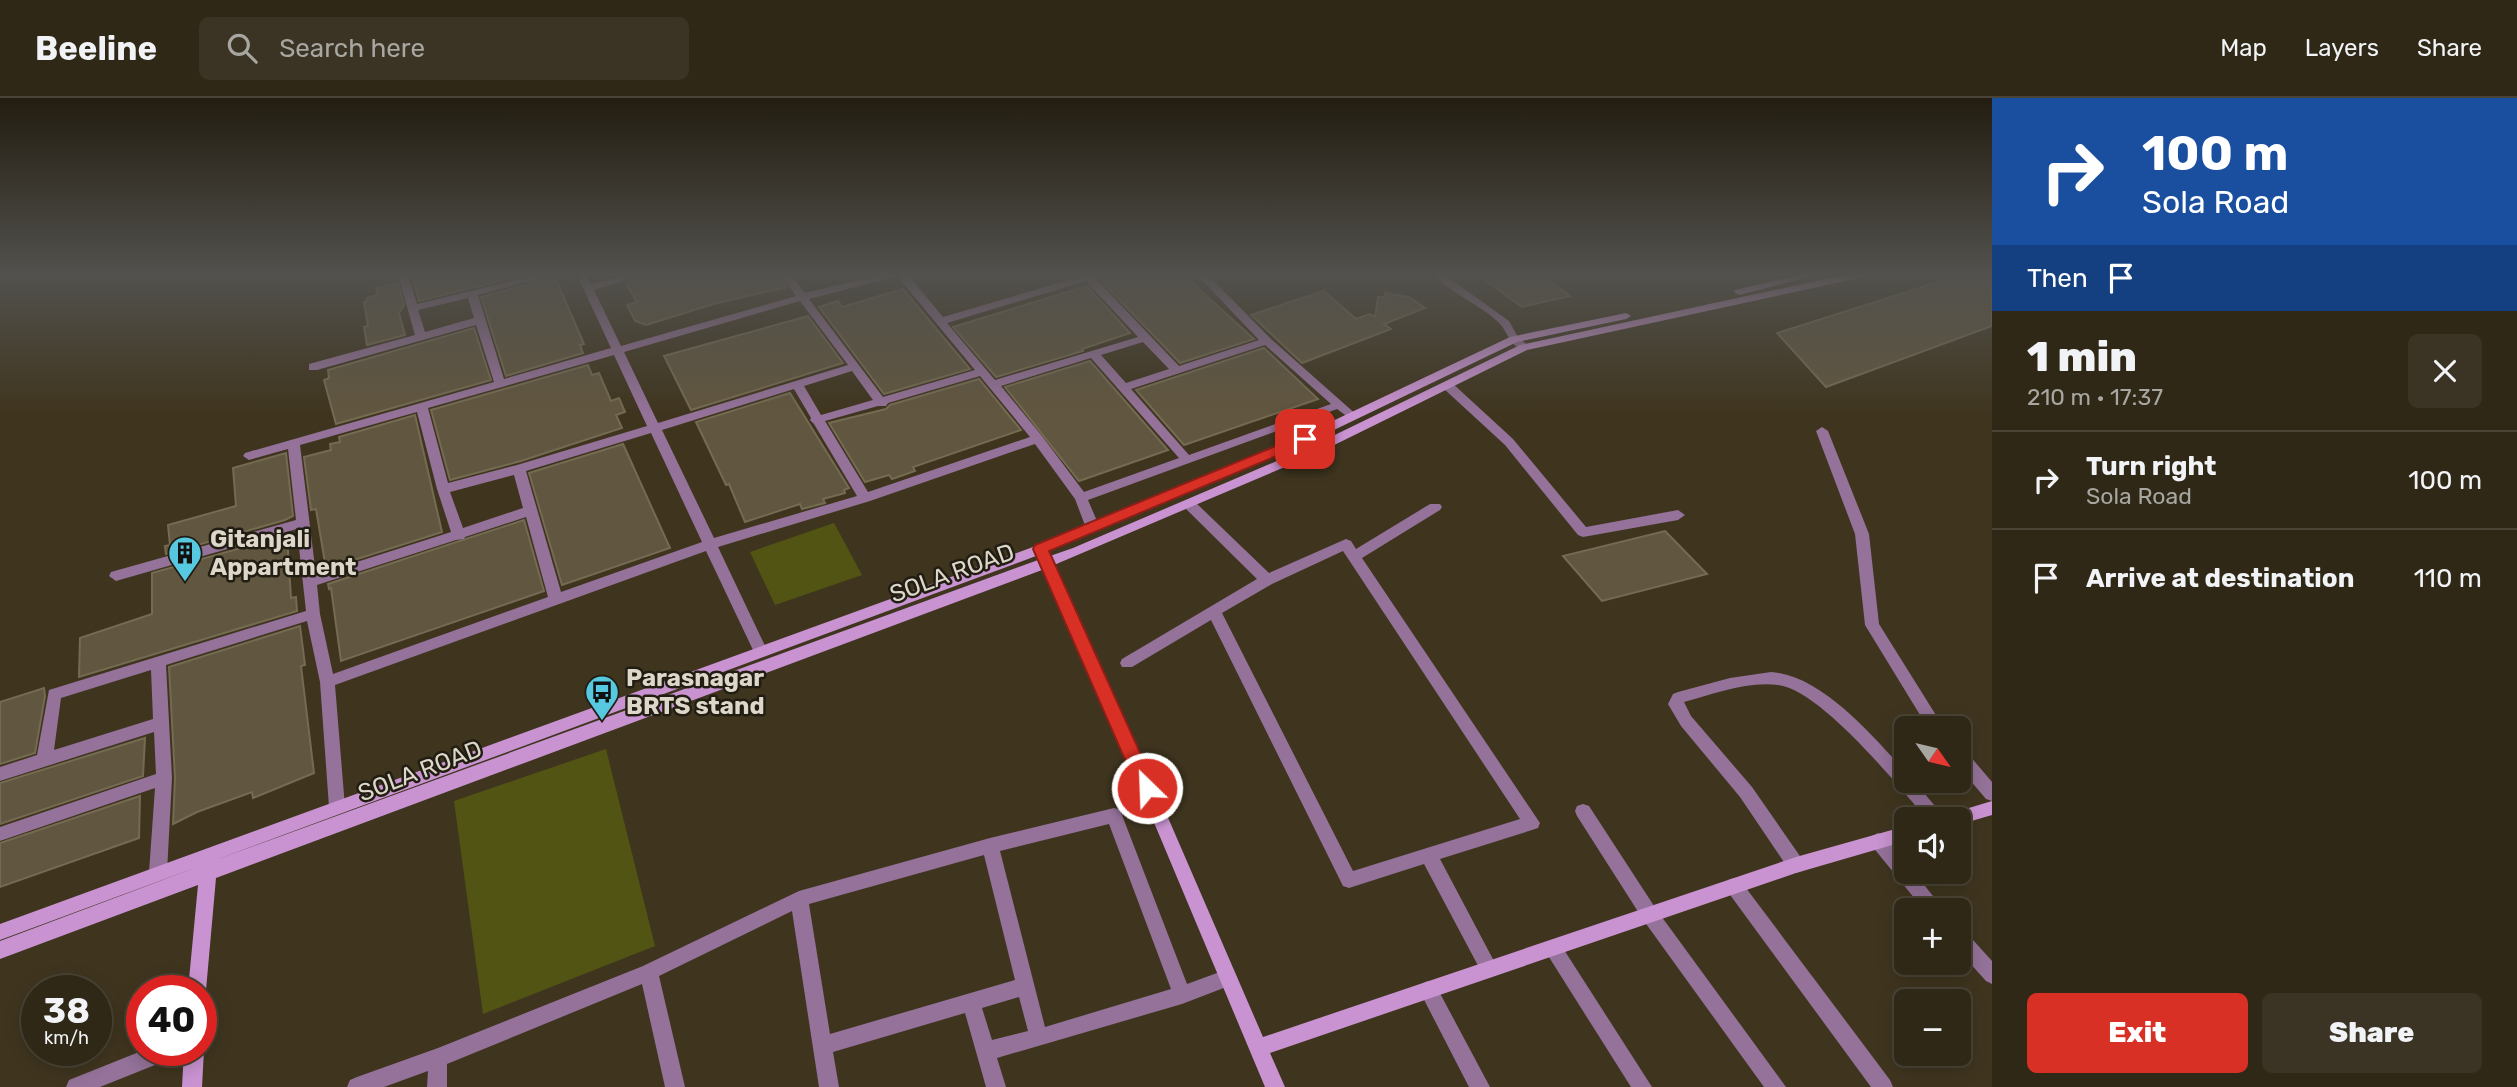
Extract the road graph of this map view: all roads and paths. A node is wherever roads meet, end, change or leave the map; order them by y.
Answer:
1 (416, 321) edge
2 (476, 321) edge
3 (480, 321) edge
4 (605, 321) edge
5 (719, 321) edge
6 (820, 321) edge
7 (941, 321) edge
8 (1131, 321) edge
9 (1247, 321) edge
10 (1502, 321) edge
11 (1613, 321) edge
12 (1628, 321) edge
13 (421, 338) junction
14 (1145, 338) junction
15 (1267, 341) junction
16 (1519, 343) junction
17 (619, 350) junction
18 (1094, 354) junction
19 (313, 368) dead end
20 (854, 368) junction
21 (1177, 371) junction
22 (982, 372) junction
23 (500, 384) junction
24 (1447, 385) junction
25 (798, 386) junction
26 (992, 386) junction
27 (1125, 387) junction
28 (882, 403) junction
29 (422, 407) junction
30 (1332, 408) dead end
31 (1352, 416) junction
32 (816, 420) junction
33 (656, 427) junction
34 (1822, 431) dead end
35 (1038, 439) junction
36 (294, 444) junction
37 (249, 456) dead end
38 (1188, 461) junction
39 (519, 469) junction
40 (443, 489) junction
41 (865, 498) junction
42 (1081, 498) junction
43 (1189, 504) junction
44 (1435, 507) dead end
45 (529, 511) junction
46 (1678, 515) dead end
47 (304, 522) junction
48 (1093, 528) junction
49 (459, 536) junction
50 (710, 544) junction
51 (1043, 556) junction
52 (1355, 556) junction
53 (116, 576) dead end
54 (1267, 580) junction
55 (311, 582) junction
56 (556, 601) junction
57 (1214, 611) junction
58 (313, 614) junction
59 (760, 650) junction
60 (158, 662) junction
61 (1127, 663) dead end
62 (327, 682) junction
63 (1929, 716) edge
64 (159, 724) junction
65 (45, 758) junction
66 (1971, 769) edge
67 (0, 774) edge
68 (164, 778) junction
69 (1992, 794) edge
70 (337, 807) junction
71 (1927, 807) edge
72 (1992, 808) edge
73 (1583, 811) dead end
74 (1971, 814) edge
75 (0, 834) edge
76 (1894, 836) edge
77 (1878, 841) junction
78 (990, 846) junction
79 (207, 855) junction
80 (1429, 856) junction
81 (1796, 865) junction
82 (158, 872) junction
83 (208, 875) junction
84 (1734, 886) junction
85 (1925, 898) edge
86 (799, 899) junction
87 (1650, 915) junction
88 (0, 932) edge
89 (1553, 948) junction
90 (0, 950) edge
91 (1971, 951) edge
92 (1489, 969) junction
93 (649, 972) junction
94 (198, 975) edge
95 (1992, 975) edge
96 (1228, 978) junction
97 (1024, 986) junction
98 (1428, 990) junction
99 (1182, 995) junction
100 (971, 1002) junction
101 (1040, 1038) junction
102 (822, 1046) junction
103 (1258, 1048) junction
104 (986, 1051) junction
105 (438, 1058) junction
106 (129, 1066) edge
107 (193, 1066) edge
108 (76, 1087) edge
109 (192, 1087) edge
110 (357, 1087) edge
111 (437, 1087) edge
112 (675, 1087) edge
113 (829, 1087) edge
114 (996, 1087) edge
115 (1275, 1087) edge
116 (1480, 1087) edge
117 (1642, 1087) edge
118 (1776, 1087) edge
119 (1883, 1087) edge

1 - 13 street
2 - 13 street
3 - 23 street
4 - 17 street
5 - 17 street
6 - 20 street
7 - 22 street
8 - 14 street
9 - 15 street
10 - 16 street
11 - 16 main road, SOLA ROAD
12 - 16 main road, SOLA ROAD
13 - 19 street
14 - 18 street
14 - 21 street
15 - 21 street
15 - 31 street
16 - 24 main road, SOLA ROAD
16 - 31 main road, SOLA ROAD
17 - 23 street
17 - 33 street
18 - 26 street
18 - 27 street
20 - 25 street
20 - 28 street
21 - 27 street
22 - 26 street
22 - 28 street
23 - 29 street
24 - 43 main road, SOLA ROAD
24 - 46 street
25 - 32 street
25 - 33 street
26 - 35 street
27 - 38 street
28 - 32 street
29 - 36 street
29 - 40 street
30 - 38 street
31 - 48 main road, SOLA ROAD
32 - 41 street
33 - 39 street
33 - 50 street
34 - 63 street
35 - 41 street
35 - 42 street
36 - 37 street
36 - 47 street
38 - 42 street
39 - 40 street
39 - 45 street
40 - 49 street
41 - 50 street
42 - 48 street
43 - 51 main road, SOLA ROAD
43 - 54 street
44 - 52 street
45 - 49 street
45 - 56 street
47 - 53 street
47 - 55 street
48 - 51 main road, SOLA ROAD
49 - 55 street
50 - 56 street
50 - 59 street
51 - 59 main road, SOLA ROAD
51 - 83 main road, SOLA ROAD
51 - 96 main road
52 - 54 street
52 - 80 street
54 - 57 street
55 - 58 street
56 - 62 street
57 - 61 street
57 - 80 street
58 - 60 street
58 - 62 street
59 - 70 main road, SOLA ROAD
60 - 64 street
60 - 65 street
62 - 70 street
64 - 65 street
64 - 68 street
65 - 67 street
66 - 69 street
68 - 75 street
68 - 82 street
70 - 79 main road, SOLA ROAD
71 - 81 street
72 - 74 main road
73 - 87 street
76 - 77 main road
77 - 81 main road
77 - 85 street
78 - 86 street
78 - 97 street
78 - 99 street
79 - 82 main road, SOLA ROAD
79 - 83 main road
80 - 92 street
81 - 84 main road
82 - 88 main road, SOLA ROAD
83 - 90 main road, SOLA ROAD
83 - 94 main road
84 - 87 main road
84 - 119 street
86 - 93 street
86 - 102 street
87 - 89 main road
87 - 118 street
89 - 92 main road
89 - 117 street
91 - 95 street
92 - 98 main road
93 - 105 street
93 - 112 street
96 - 99 street
96 - 103 main road
97 - 100 street
97 - 101 street
98 - 103 main road
98 - 116 street
99 - 101 street
100 - 102 street
100 - 104 street
101 - 104 street
102 - 113 street
103 - 115 main road
104 - 114 street
105 - 110 street
105 - 111 street
106 - 108 street
107 - 109 main road

